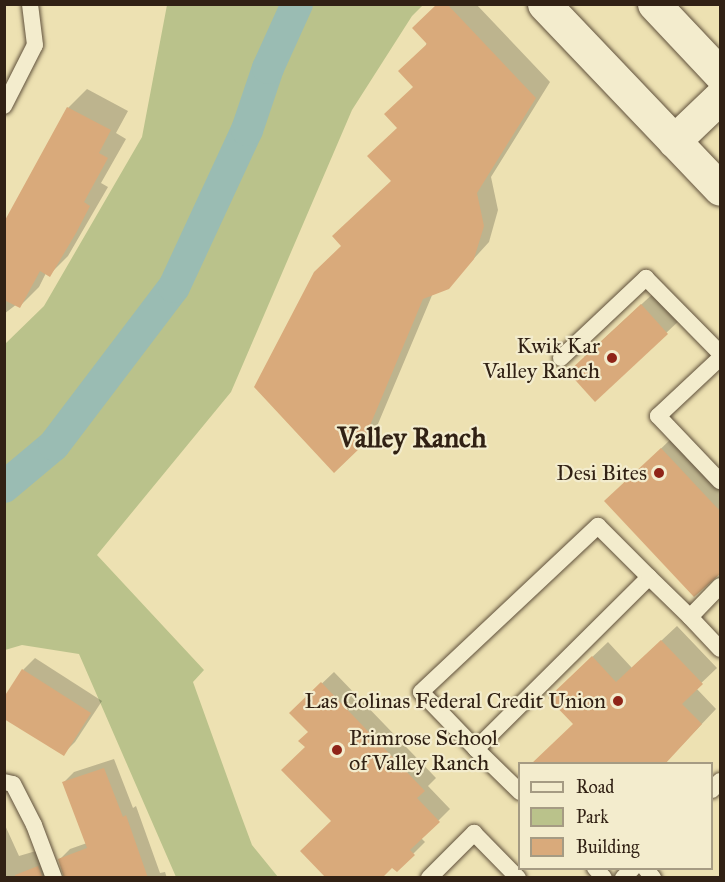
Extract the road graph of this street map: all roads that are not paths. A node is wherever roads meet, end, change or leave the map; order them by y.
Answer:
1 (30, 4) edge
2 (544, 4) edge
3 (654, 4) edge
4 (720, 74) edge
5 (720, 97) edge
6 (4, 106) edge
7 (674, 141) junction
8 (720, 189) edge
9 (720, 353) edge
10 (561, 358) dead end
11 (720, 358) edge
12 (720, 481) edge
13 (649, 577) junction
14 (720, 586) edge
15 (690, 617) junction
16 (720, 649) edge
17 (476, 749) junction
18 (4, 782) edge
19 (518, 791) edge
20 (54, 878) edge
21 (429, 878) edge
22 (518, 878) edge

1 - 6 lane
2 - 7 main road
3 - 4 main road
5 - 7 main road
7 - 8 main road
9 - 10 lane
11 - 12 lane
13 - 15 lane
13 - 17 lane
13 - 17 lane
14 - 15 lane
15 - 16 lane
17 - 19 lane
18 - 20 lane
21 - 22 lane

